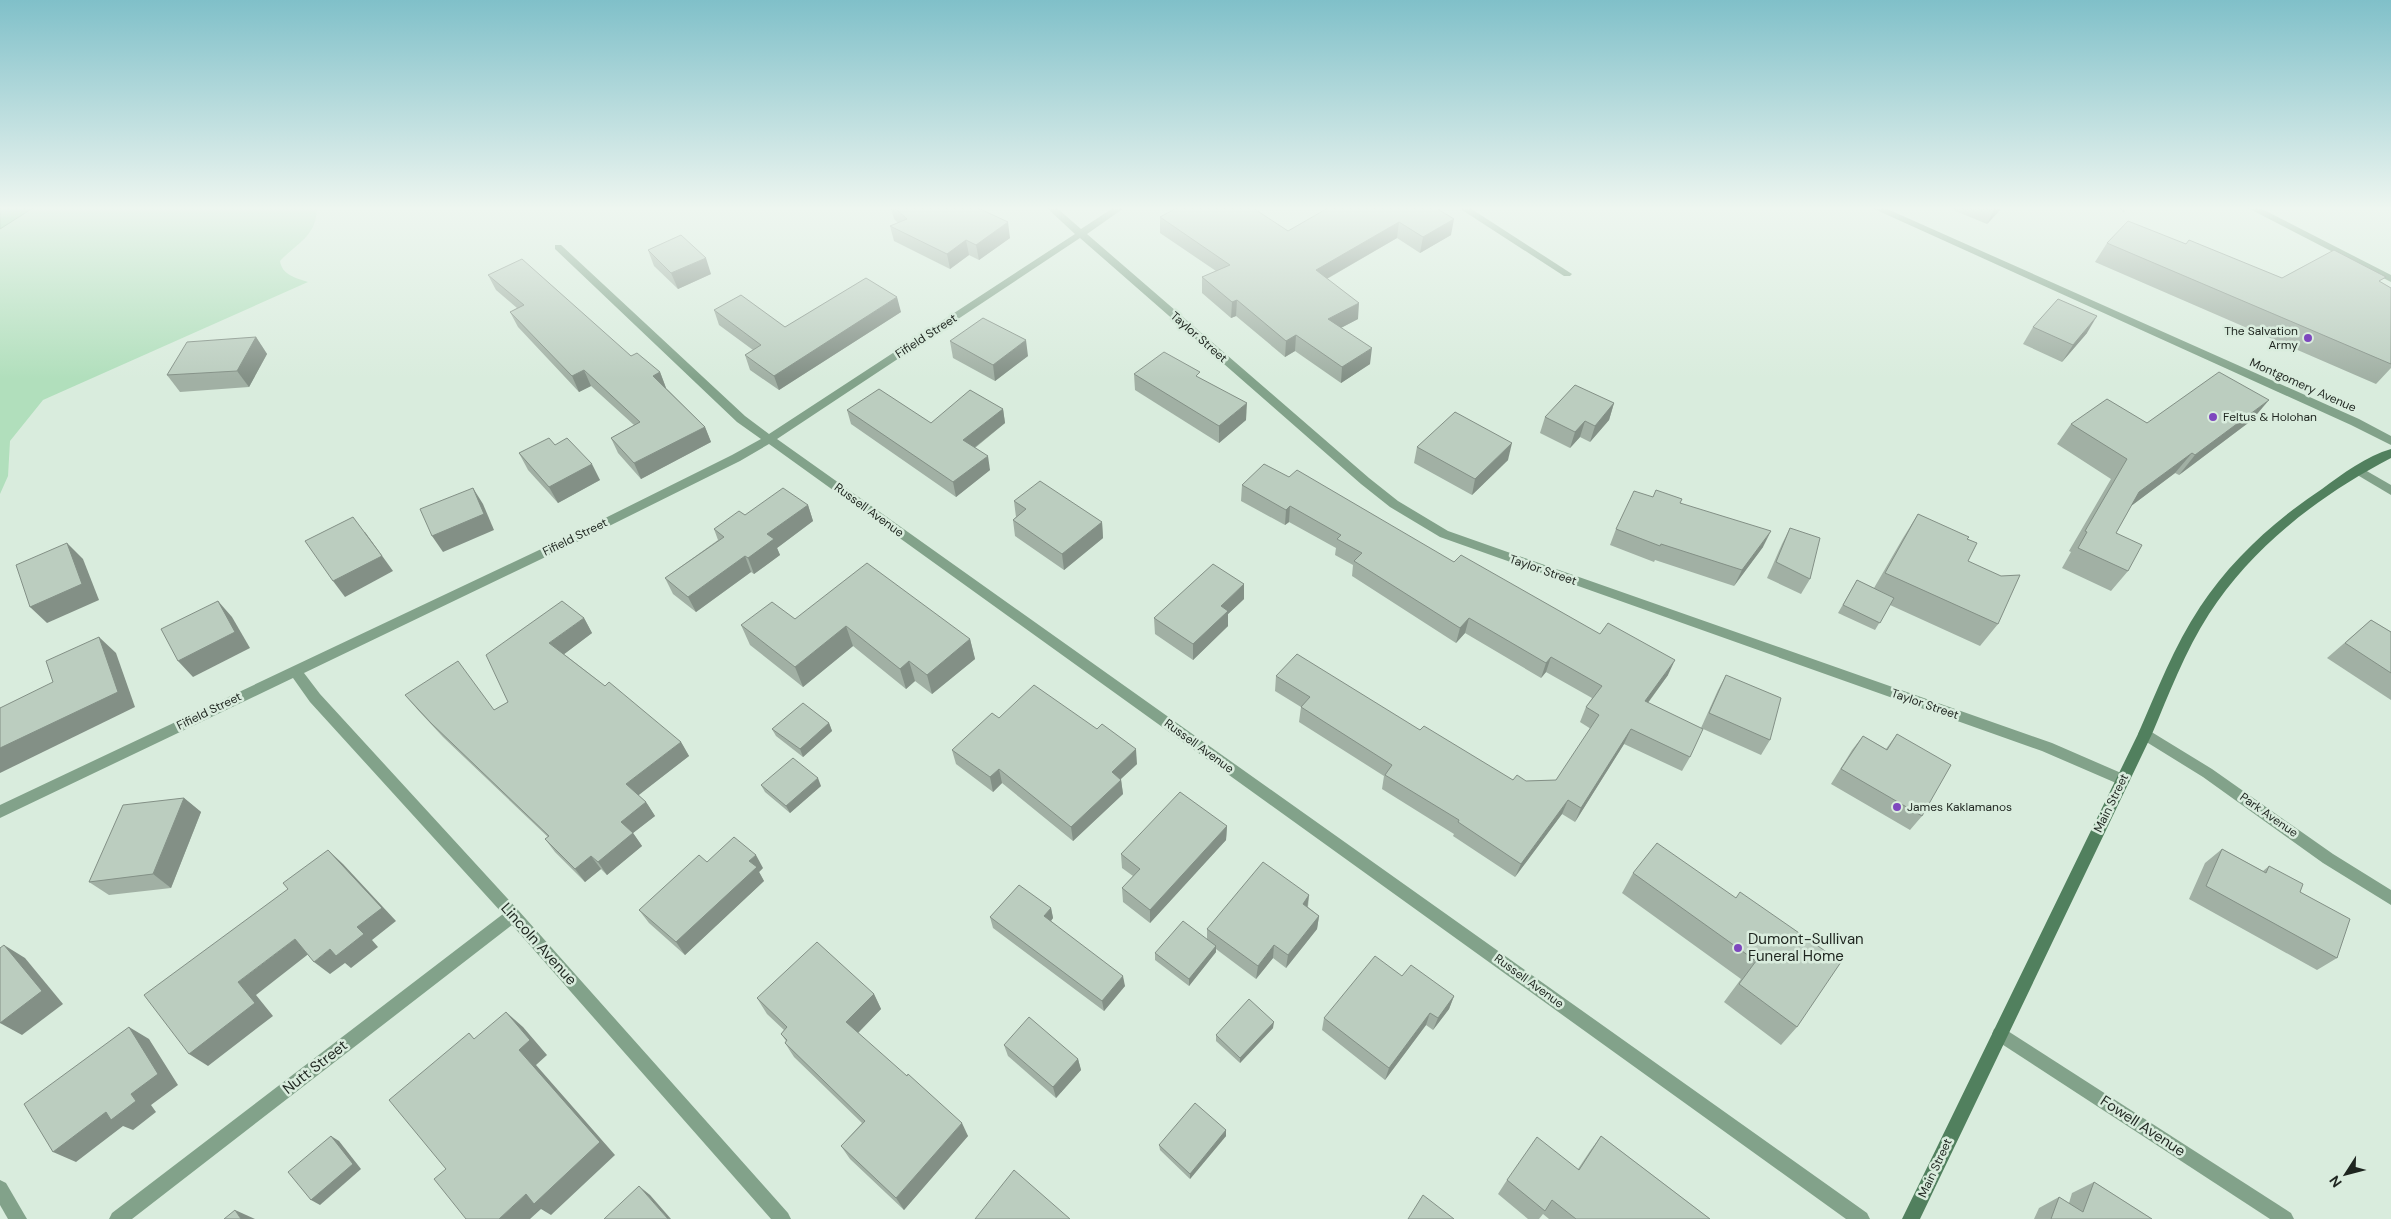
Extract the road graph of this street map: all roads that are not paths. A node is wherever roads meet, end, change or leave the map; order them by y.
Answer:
1 (577, 265) edge
2 (1033, 265) edge
3 (1116, 265) edge
4 (1553, 265) edge
5 (2004, 265) edge
6 (2363, 265) edge
7 (1567, 274) dead end
8 (2391, 279) edge
9 (769, 439) junction
10 (2391, 441) edge
11 (2391, 453) edge
12 (2358, 470) junction
13 (2391, 491) edge
14 (295, 670) junction
15 (2145, 734) junction
16 (2123, 780) junction
17 (0, 812) edge
18 (2391, 898) edge
19 (513, 915) junction
20 (2000, 1034) junction
21 (0, 1189) edge
22 (18, 1219) edge
23 (118, 1219) edge
24 (782, 1219) edge
25 (1861, 1219) edge
26 (1911, 1219) edge
27 (2285, 1219) edge

1 - 9 street, Russell Avenue
2 - 9 street, Fifield Street
3 - 16 street, Taylor Street
4 - 7 street
5 - 10 street, Montgomery Avenue
6 - 8 street
9 - 14 street, Fifield Street
9 - 25 street, Russell Avenue
11 - 12 main road, Main Street
12 - 13 street
12 - 15 main road, Main Street
14 - 17 street, Fifield Street
14 - 19 street, Lincoln Avenue
15 - 16 main road, Main Street
15 - 18 street, Park Avenue
16 - 20 main road, Main Street
19 - 23 street, Nutt Street
19 - 24 street, Lincoln Avenue
20 - 26 main road, Main Street
20 - 27 street, Fowell Avenue
21 - 22 street

